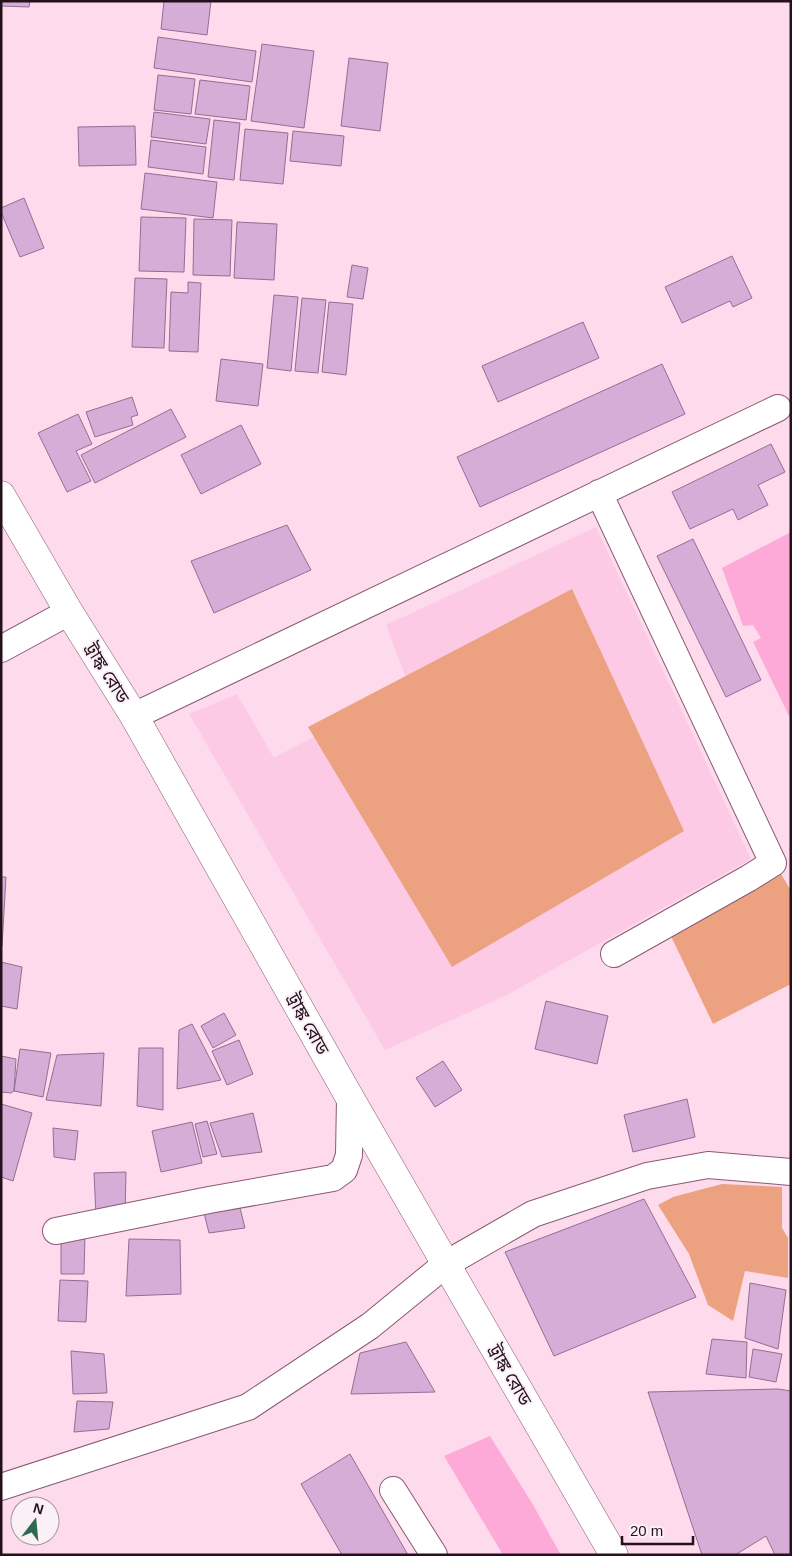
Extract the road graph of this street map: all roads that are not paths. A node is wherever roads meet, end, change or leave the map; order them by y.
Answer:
1 (778, 408) dead end
2 (599, 493) junction
3 (1, 495) edge
4 (69, 612) junction
5 (1, 649) edge
6 (134, 716) junction
7 (782, 859) edge
8 (614, 954) dead end
9 (350, 1098) junction
10 (791, 1172) edge
11 (56, 1230) dead end
12 (446, 1264) junction
13 (1, 1487) edge
14 (393, 1490) dead end
15 (434, 1555) edge
16 (614, 1555) edge

1 - 2 street
2 - 6 street
2 - 7 street
3 - 4 main road, ট্রাঙ্ক রোড
4 - 5 street
4 - 6 main road, ট্রাঙ্ক রোড
6 - 9 main road, ট্রাঙ্ক রোড
7 - 8 street
9 - 11 street
9 - 12 main road, ট্রাঙ্ক রোড
10 - 12 street
12 - 13 street
12 - 16 main road, ট্রাঙ্ক রোড
14 - 15 street

